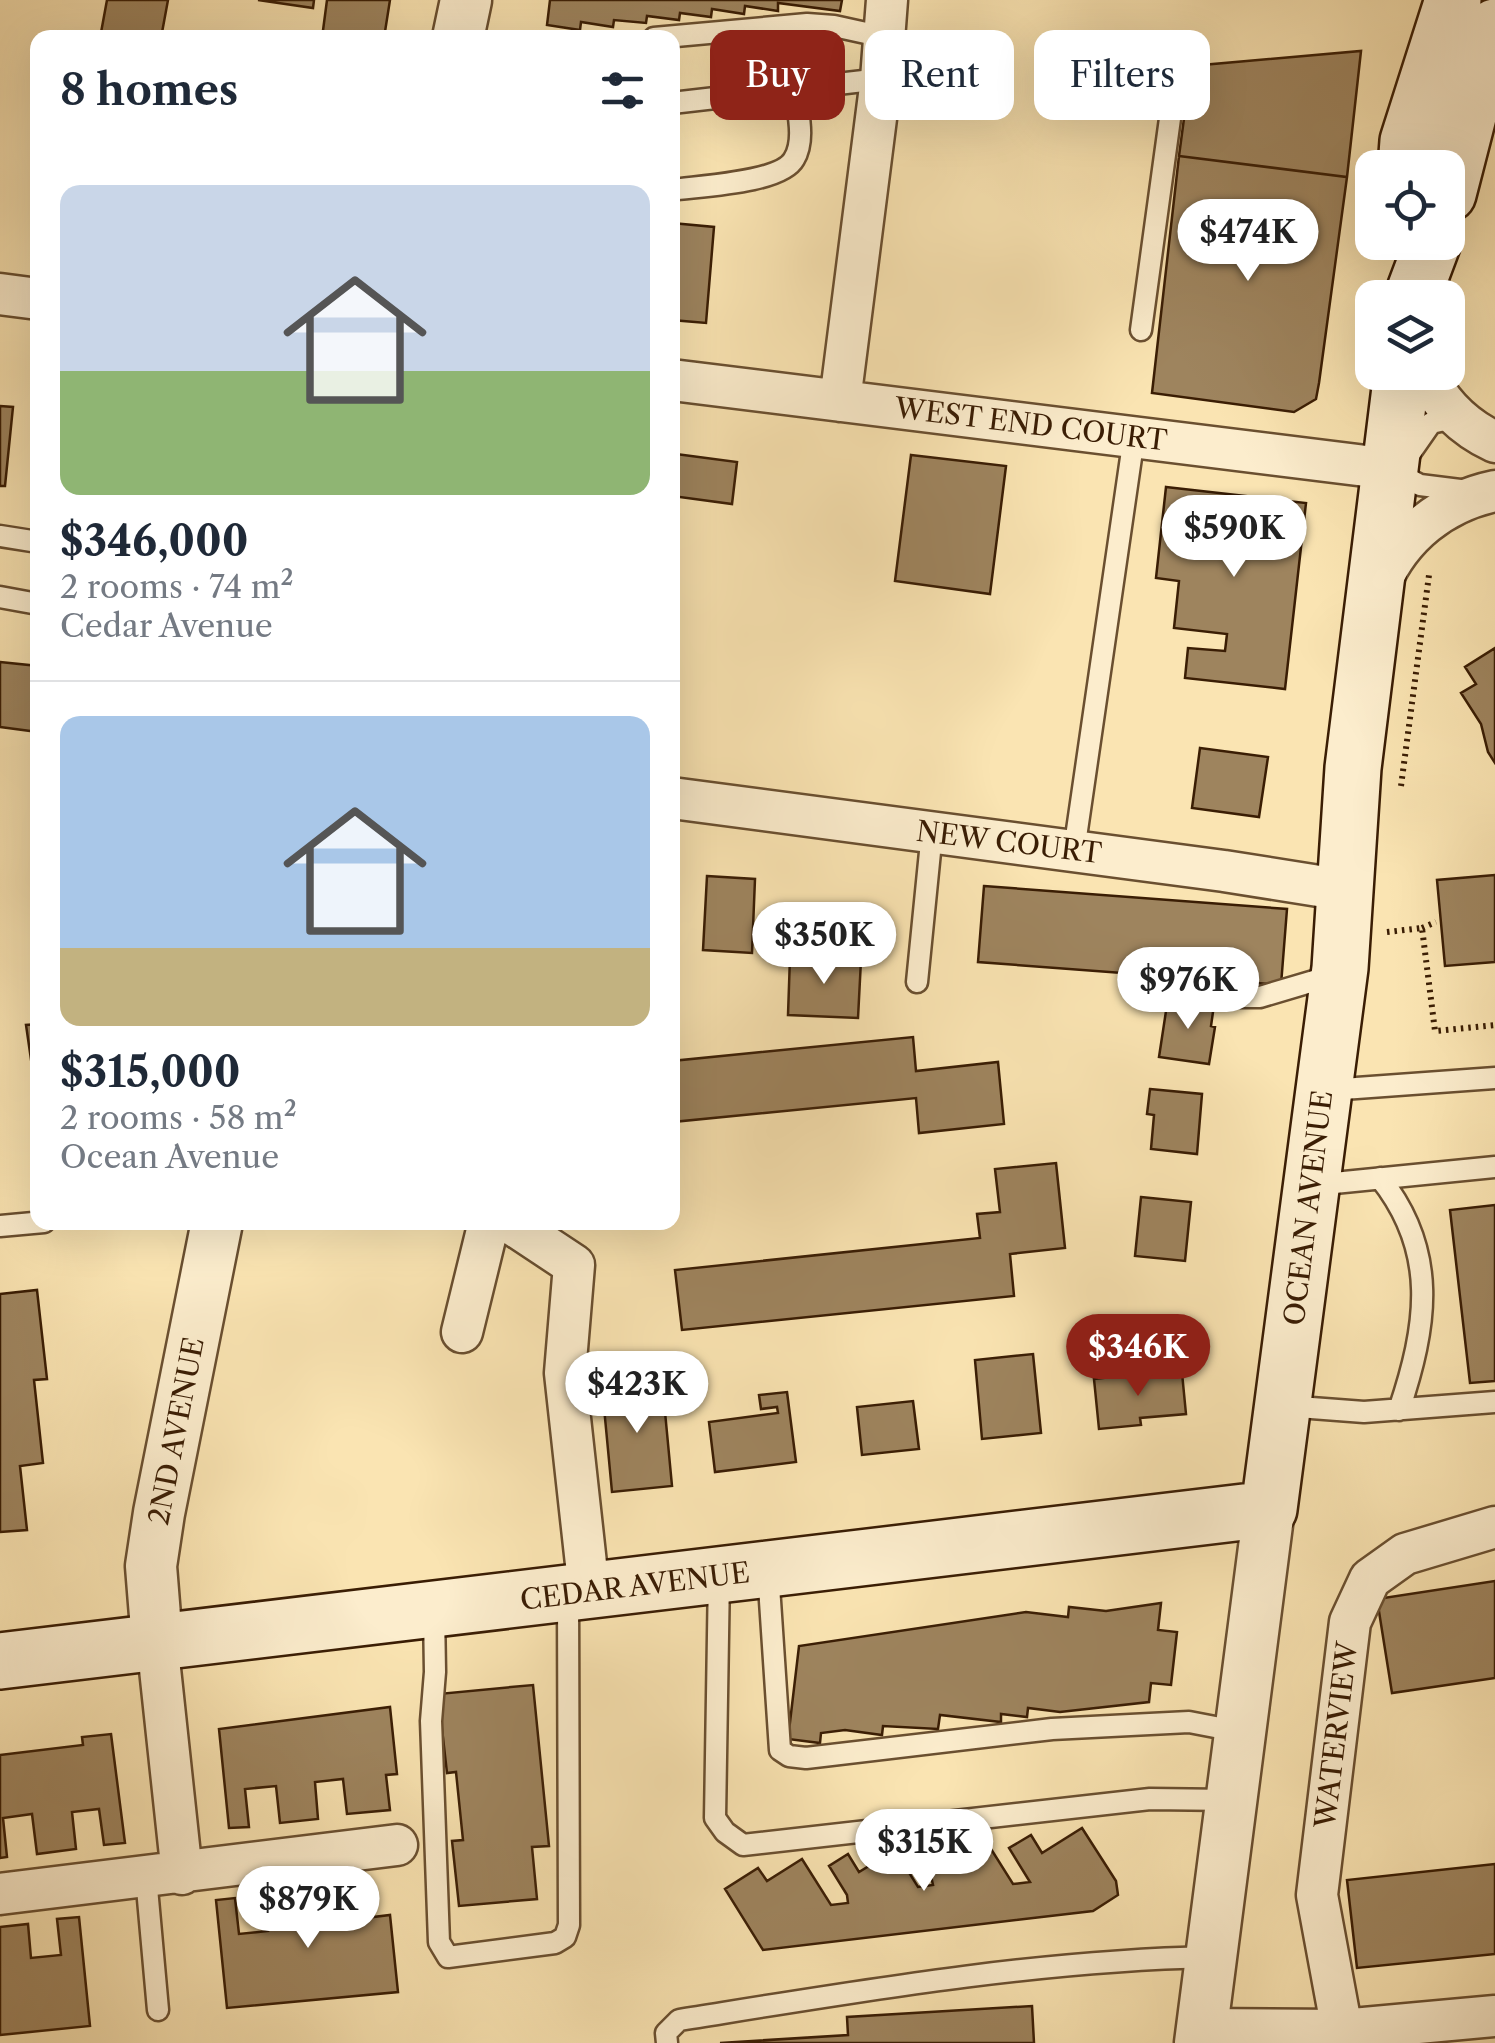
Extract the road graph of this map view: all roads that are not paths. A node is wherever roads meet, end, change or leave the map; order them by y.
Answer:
1 (466, 0) edge
2 (1420, 0) edge
3 (1453, 0) edge
4 (885, 18) edge
5 (1495, 27) edge
6 (460, 30) edge
7 (680, 36) edge
8 (710, 98) edge
9 (680, 102) edge
10 (798, 120) edge
11 (876, 120) edge
12 (1170, 120) edge
13 (1407, 150) edge
14 (1408, 150) edge
15 (1459, 150) edge
16 (680, 189) edge
17 (0, 294) edge
18 (30, 298) edge
19 (1142, 330) dead end
20 (680, 381) edge
21 (1400, 390) edge
22 (1435, 390) edge
23 (840, 401) junction
24 (1482, 435) edge
25 (1134, 436) junction
26 (1390, 469) junction
27 (1495, 490) edge
28 (0, 536) edge
29 (30, 541) edge
30 (0, 597) edge
31 (1374, 597) junction
32 (30, 603) edge
33 (680, 799) edge
34 (932, 832) junction
35 (1074, 851) junction
36 (1344, 890) junction
37 (1339, 973) junction
38 (917, 982) dead end
39 (1214, 996) dead end
40 (1495, 1078) edge
41 (1322, 1091) junction
42 (1495, 1167) edge
43 (1380, 1178) junction
44 (1312, 1185) junction
45 (30, 1223) edge
46 (0, 1226) edge
47 (215, 1230) edge
48 (487, 1230) edge
49 (522, 1230) edge
50 (462, 1332) dead end
51 (1495, 1402) edge
52 (1284, 1406) junction
53 (1400, 1410) junction
54 (1269, 1509) junction
55 (1495, 1528) edge
56 (743, 1572) junction
57 (578, 1593) junction
58 (434, 1610) junction
59 (157, 1641) junction
60 (0, 1661) edge
61 (1240, 1732) junction
62 (1232, 1800) junction
63 (398, 1845) dead end
64 (164, 1875) junction
65 (0, 1894) edge
66 (1210, 1957) junction
67 (158, 2010) dead end
68 (1495, 2016) edge
69 (1342, 2030) junction
70 (1200, 2036) edge
71 (668, 2043) edge

1 - 6 street
2 - 13 main road
3 - 14 main road
4 - 7 lane
5 - 15 main road
8 - 9 lane
10 - 16 lane
11 - 23 street
12 - 19 lane
17 - 18 street
20 - 23 street, WEST END COURT
21 - 26 main road, OCEAN AVENUE
22 - 24 street
23 - 25 street, WEST END COURT
24 - 26 lane
25 - 26 street, WEST END COURT
25 - 35 lane
26 - 27 lane, WEST END COURT
26 - 31 main road, OCEAN AVENUE
27 - 31 street
28 - 29 lane
30 - 32 lane
31 - 36 main road, OCEAN AVENUE
33 - 34 street, NEW COURT
34 - 35 street, NEW COURT
34 - 38 lane
35 - 36 street, NEW COURT
36 - 37 main road, OCEAN AVENUE
37 - 39 lane
37 - 41 main road, OCEAN AVENUE
40 - 41 lane
41 - 44 main road, OCEAN AVENUE
42 - 43 lane
43 - 44 lane
43 - 53 lane
44 - 52 main road, OCEAN AVENUE
45 - 46 lane
47 - 59 street, 2ND AVENUE
48 - 50 street
49 - 57 street
51 - 53 lane
52 - 53 lane
52 - 54 main road, OCEAN AVENUE
54 - 56 main road, CEDAR AVENUE
54 - 61 street, OCEAN AVENUE
55 - 69 street, WATERVIEW
56 - 57 main road, CEDAR AVENUE
56 - 61 lane
56 - 62 lane
57 - 58 main road, CEDAR AVENUE
57 - 58 lane
58 - 59 main road, CEDAR AVENUE
59 - 60 main road, CEDAR AVENUE
59 - 64 street
61 - 62 street, OCEAN AVENUE
62 - 66 street, OCEAN AVENUE
63 - 64 street
64 - 65 street
64 - 67 lane
66 - 70 street, OCEAN AVENUE
66 - 71 lane
68 - 69 street
69 - 70 street

